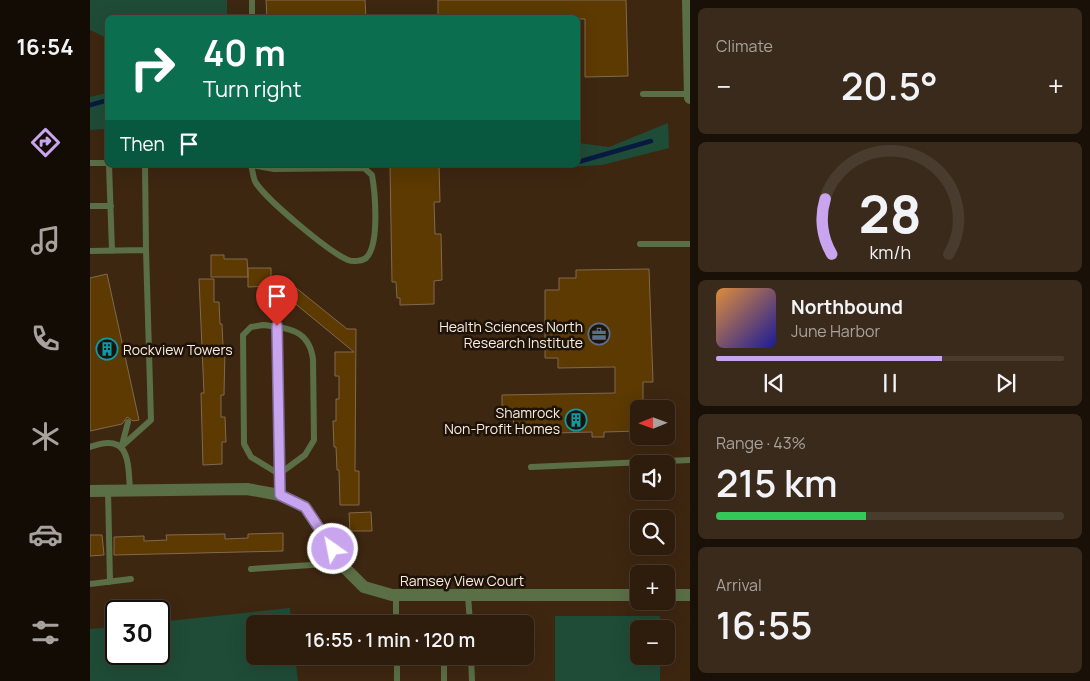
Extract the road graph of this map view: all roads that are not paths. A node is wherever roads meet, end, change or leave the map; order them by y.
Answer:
1 (252, 0) edge
2 (688, 0) edge
3 (252, 15) edge
4 (689, 31) edge
5 (643, 94) dead end
6 (690, 94) edge
7 (690, 98) edge
8 (90, 163) edge
9 (105, 164) edge
10 (108, 167) edge
11 (145, 167) edge
12 (252, 167) edge
13 (262, 167) edge
14 (90, 206) edge
15 (110, 206) junction
16 (640, 244) dead end
17 (690, 244) edge
18 (146, 250) junction
19 (90, 251) edge
20 (112, 251) junction
21 (277, 326) junction
22 (128, 422) dead end
23 (122, 446) junction
24 (90, 447) edge
25 (690, 460) edge
26 (531, 467) dead end
27 (279, 474) junction
28 (90, 491) edge
29 (108, 491) junction
30 (130, 491) junction
31 (280, 495) junction
32 (342, 564) junction
33 (250, 569) dead end
34 (131, 579) dead end
35 (110, 582) junction
36 (90, 584) edge
37 (396, 595) junction
38 (468, 595) junction
39 (630, 595) edge
40 (675, 595) edge
41 (690, 595) edge
42 (396, 615) edge
43 (469, 615) edge
44 (397, 665) edge
45 (444, 665) edge
46 (471, 665) edge
47 (397, 681) edge
48 (444, 681) edge
49 (472, 681) edge

1 - 3 lane
2 - 4 street
4 - 6 street
5 - 6 lane
6 - 7 street
8 - 9 lane
10 - 15 lane
11 - 18 lane
12 - 13 lane
14 - 15 lane
15 - 20 lane
16 - 17 lane
18 - 20 lane
18 - 23 lane
19 - 20 lane
21 - 27 lane
21 - 27 lane
21 - 27 lane
22 - 23 lane
23 - 24 lane
23 - 30 lane
25 - 26 lane
27 - 31 lane
28 - 29 street, Ramsey View Court
29 - 30 street, Ramsey View Court
29 - 35 lane
30 - 31 street, Ramsey View Court
31 - 32 street, Ramsey View Court
32 - 33 lane
32 - 37 street, Ramsey View Court
34 - 35 lane
35 - 36 lane
37 - 38 street, Ramsey View Court
37 - 42 lane
38 - 39 street, Ramsey View Court
38 - 43 lane
40 - 41 street
44 - 47 lane
45 - 48 lane
46 - 49 lane

